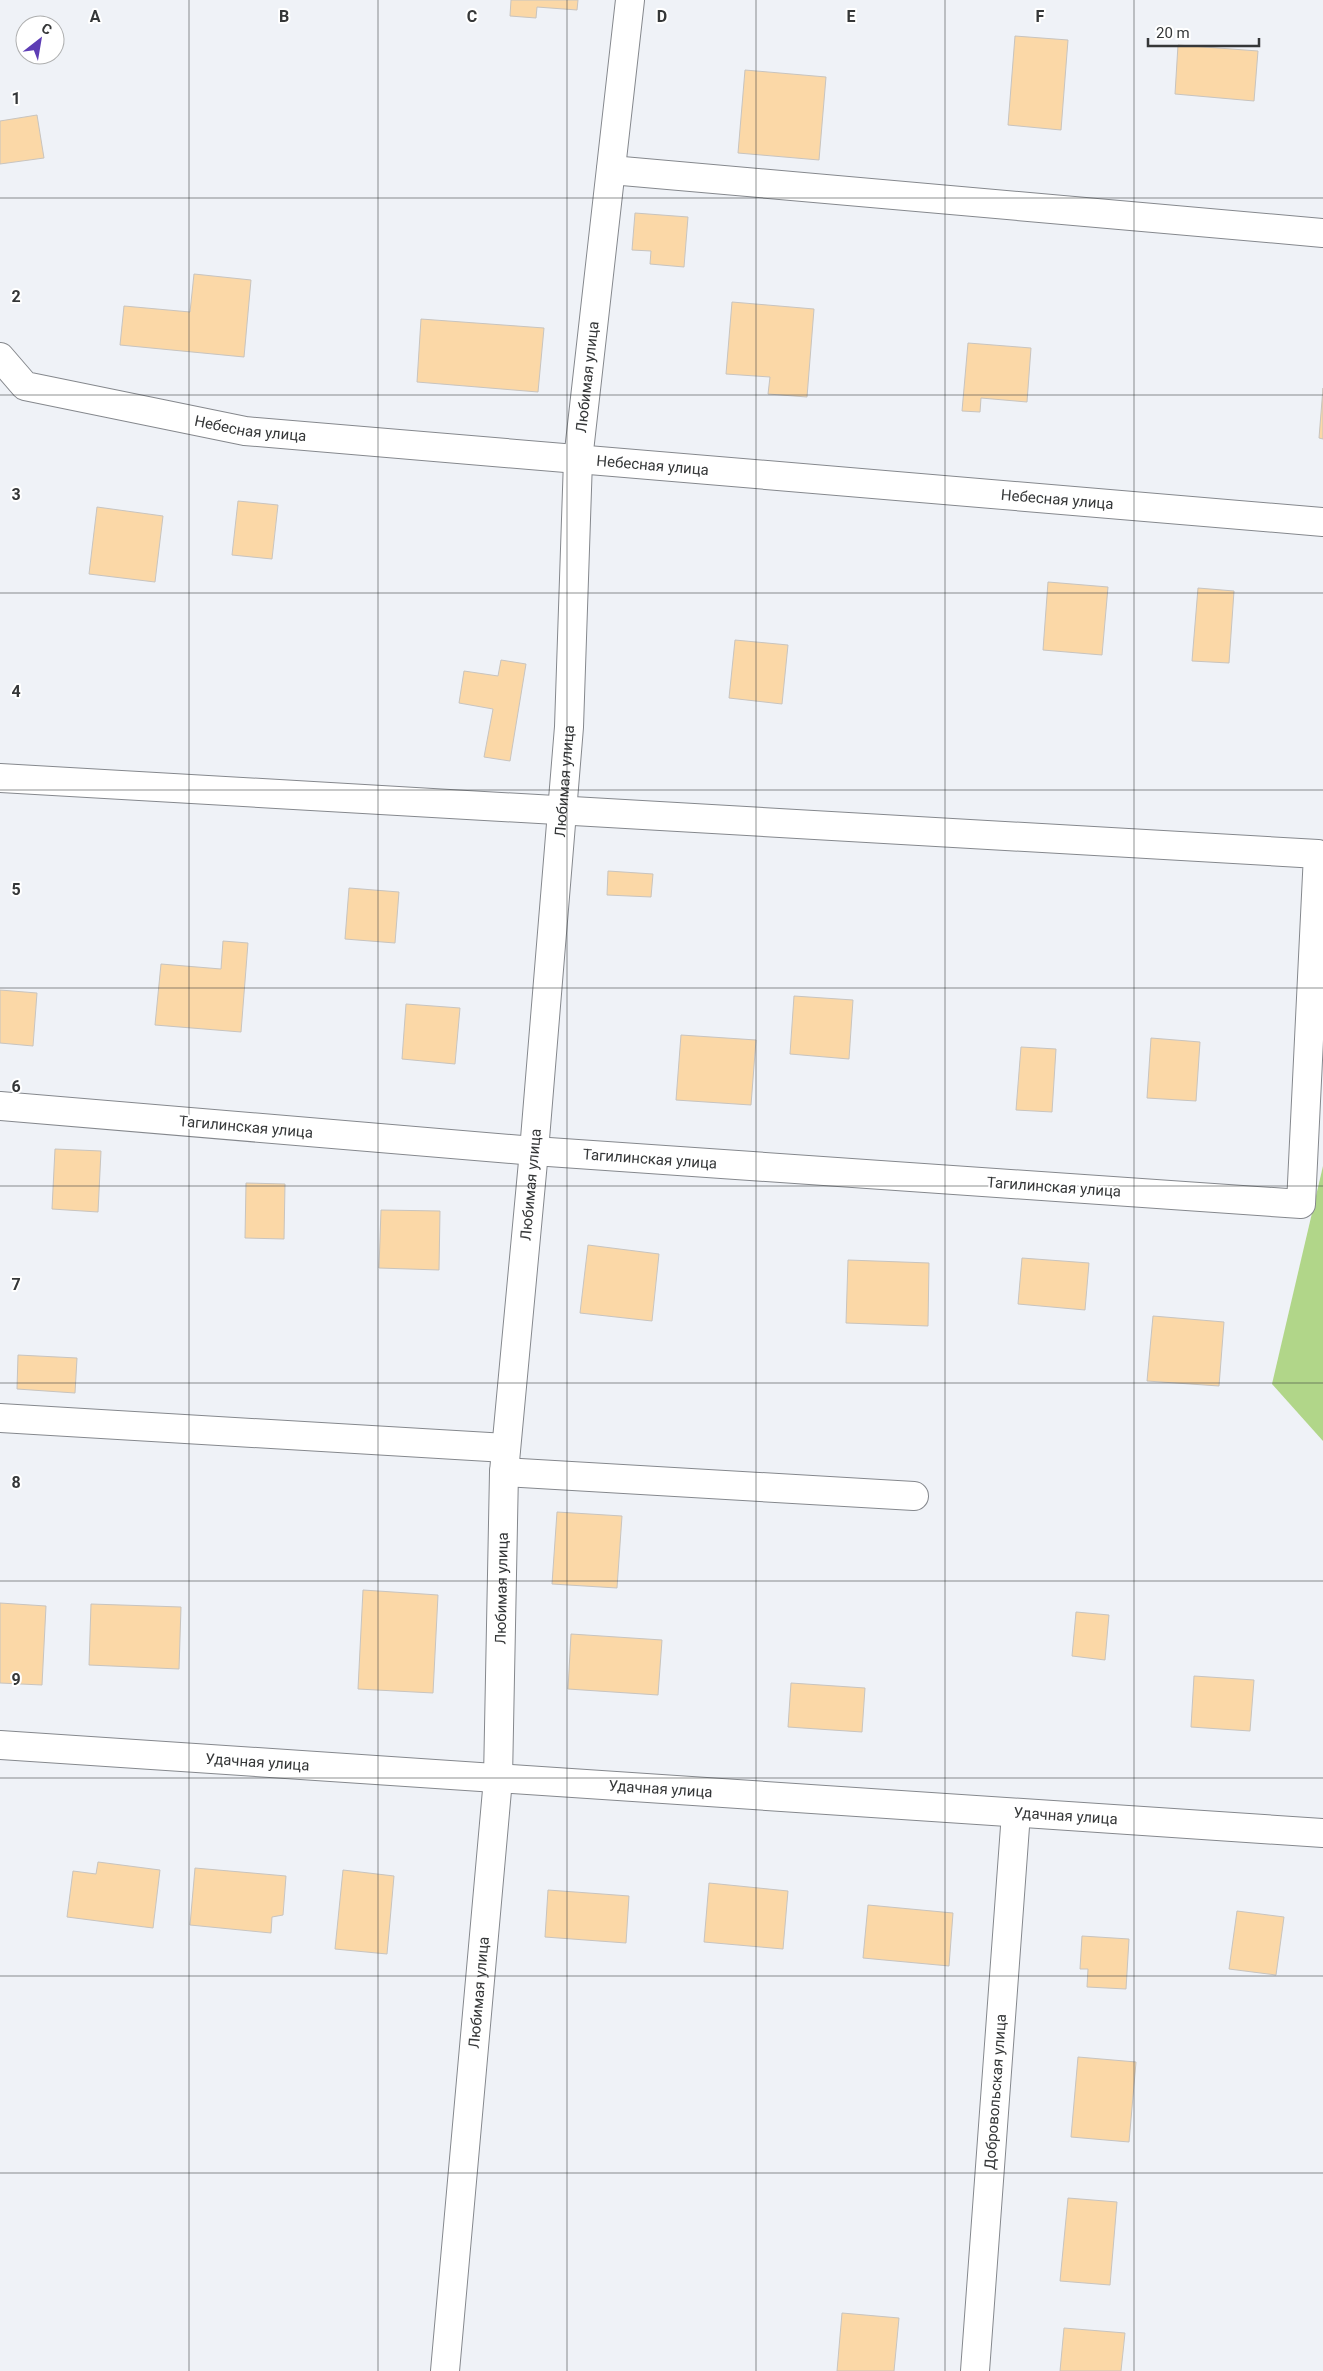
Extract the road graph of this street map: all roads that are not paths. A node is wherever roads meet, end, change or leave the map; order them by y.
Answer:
1 (630, 0) edge
2 (611, 170) junction
3 (1323, 234) edge
4 (0, 357) edge
5 (578, 460) junction
6 (1323, 522) edge
7 (0, 778) edge
8 (563, 811) junction
9 (0, 1106) edge
10 (534, 1151) junction
11 (0, 1418) edge
12 (505, 1460) junction
13 (914, 1496) dead end
14 (0, 1745) edge
15 (498, 1779) junction
16 (1016, 1812) junction
17 (1323, 1832) edge
18 (445, 2371) edge
19 (975, 2371) edge

1 - 2 street, Любимая улица
2 - 3 street
2 - 5 street, Любимая улица
4 - 5 street, Небесная улица
5 - 6 street, Небесная улица
5 - 8 street, Любимая улица
7 - 8 street
8 - 10 street, Любимая улица
8 - 10 street, Тагилинская улица
9 - 10 street, Тагилинская улица
10 - 12 street, Любимая улица
11 - 12 street
12 - 13 street
12 - 15 street, Любимая улица
14 - 15 street, Удачная улица
15 - 16 street, Удачная улица
15 - 18 street, Любимая улица
16 - 17 street, Удачная улица
16 - 19 street, Добровольская улица

